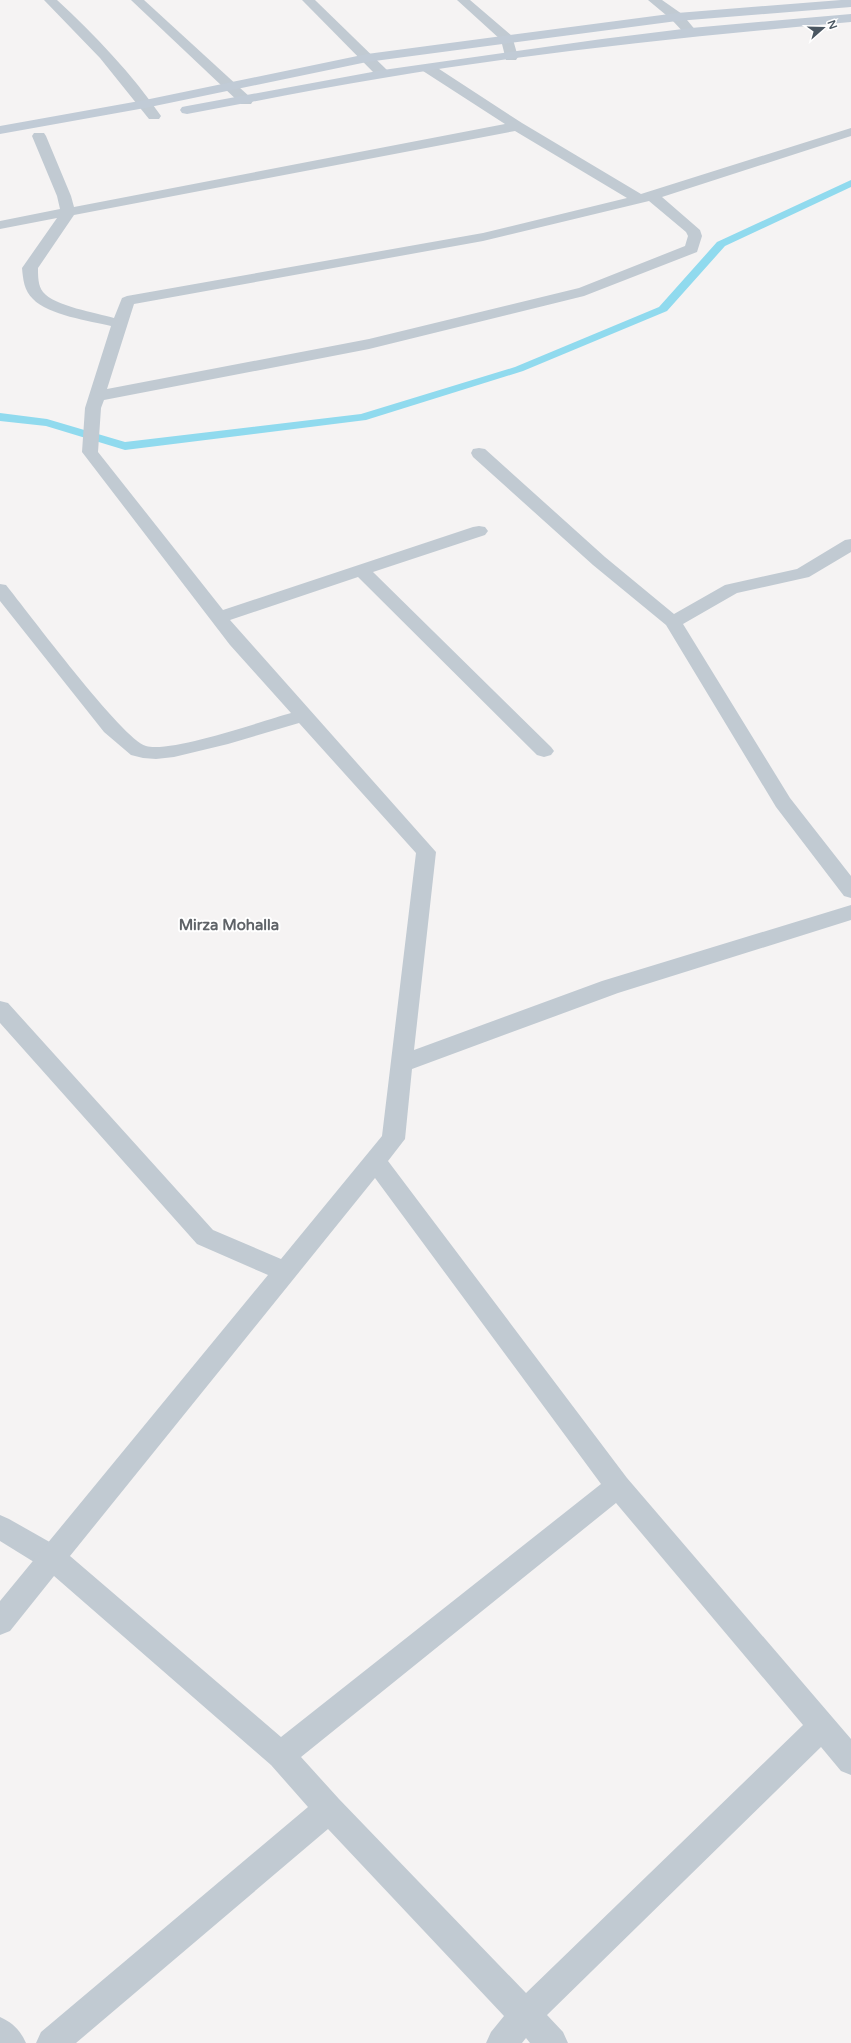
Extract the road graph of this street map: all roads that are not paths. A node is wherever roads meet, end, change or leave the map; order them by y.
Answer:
1 (50, 0) edge
2 (137, 0) edge
3 (308, 0) edge
4 (463, 0) edge
5 (654, 0) edge
6 (851, 3) edge
7 (677, 18) junction
8 (851, 18) edge
9 (691, 32) junction
10 (507, 39) junction
11 (512, 57) junction
12 (367, 58) junction
13 (428, 68) junction
14 (383, 74) junction
15 (231, 87) junction
16 (246, 101) junction
17 (145, 104) junction
18 (154, 116) junction
19 (517, 126) junction
20 (0, 130) edge
21 (851, 132) edge
22 (38, 136) junction
23 (0, 143) edge
24 (645, 197) junction
25 (68, 213) junction
26 (0, 225) edge
27 (121, 324) junction
28 (95, 402) junction
29 (479, 453) dead end
30 (479, 531) dead end
31 (851, 544) edge
32 (361, 570) junction
33 (0, 589) edge
34 (220, 617) junction
35 (673, 622) junction
36 (304, 715) junction
37 (544, 751) dead end
38 (851, 891) edge
39 (851, 912) edge
40 (0, 1009) edge
41 (401, 1064) junction
42 (375, 1161) junction
43 (284, 1271) junction
44 (618, 1486) junction
45 (0, 1527) edge
46 (52, 1558) junction
47 (0, 1622) edge
48 (822, 1726) junction
49 (281, 1755) junction
50 (851, 1761) edge
51 (329, 1809) junction
52 (525, 2015) junction
53 (0, 2033) edge
54 (10, 2043) edge
55 (52, 2043) edge
56 (502, 2043) edge
57 (552, 2043) edge

1 - 17 street
2 - 15 street
3 - 12 street
4 - 10 street
5 - 7 street
6 - 7 main road
7 - 9 street
7 - 10 main road
8 - 9 main road
9 - 11 main road
10 - 11 street
10 - 12 main road
11 - 13 main road
12 - 14 street
12 - 15 main road
13 - 14 main road
13 - 19 street
14 - 16 main road
15 - 16 street
15 - 17 main road
16 - 18 main road
17 - 18 street
17 - 20 main road
18 - 22 main road
19 - 24 street
19 - 25 street
21 - 24 street
22 - 23 main road
22 - 25 street
24 - 27 street
24 - 28 street
25 - 26 street
25 - 27 street
27 - 28 street
28 - 34 street
29 - 35 street
30 - 32 street
31 - 35 street
32 - 34 street
32 - 37 street
33 - 36 street
34 - 36 street
35 - 38 street
36 - 41 street
39 - 41 street
40 - 43 street
41 - 42 street
42 - 43 street
42 - 44 street
43 - 46 street
44 - 48 street
44 - 49 street
45 - 46 street
46 - 47 street
46 - 49 street
48 - 50 street
48 - 52 street
49 - 51 street
51 - 52 street
51 - 55 street
52 - 56 street
52 - 57 street
53 - 54 street

